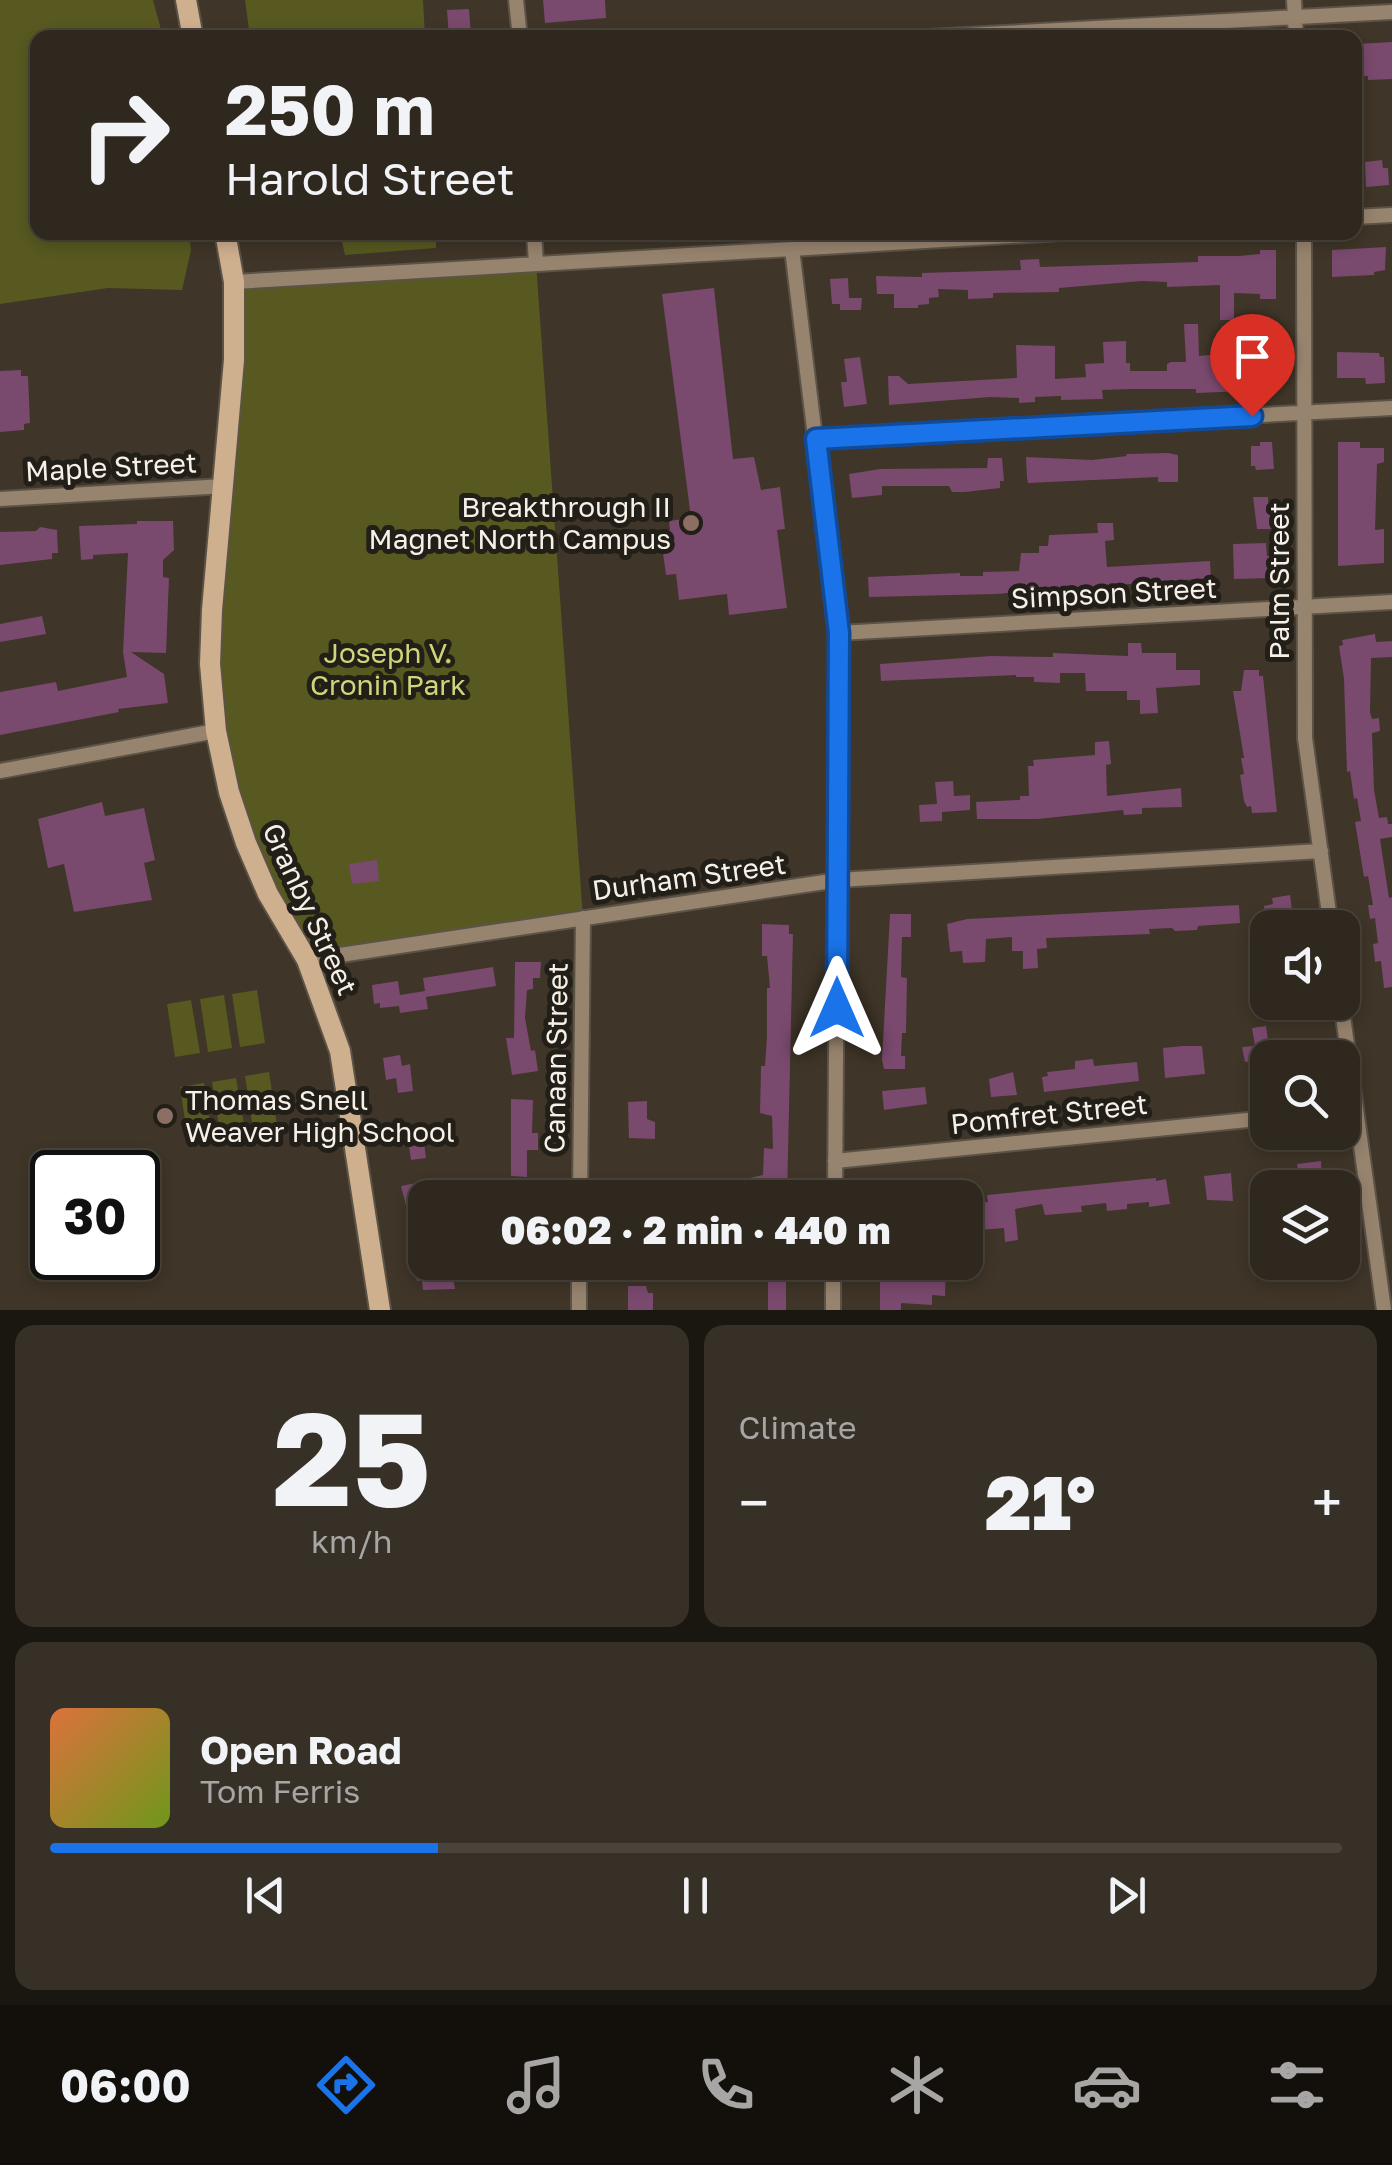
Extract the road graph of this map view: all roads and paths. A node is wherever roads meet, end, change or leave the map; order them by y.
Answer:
1 (186, 0) edge
2 (516, 0) edge
3 (1294, 0) edge
4 (1392, 12) edge
5 (1295, 17) junction
6 (192, 30) edge
7 (519, 30) edge
8 (1057, 30) edge
9 (1296, 30) edge
10 (1392, 215) edge
11 (1362, 216) edge
12 (227, 240) edge
13 (535, 240) edge
14 (951, 240) edge
15 (1304, 240) edge
16 (792, 250) junction
17 (536, 263) junction
18 (234, 282) junction
19 (1392, 408) edge
20 (1304, 413) junction
21 (816, 439) junction
22 (224, 486) junction
23 (0, 498) edge
24 (1392, 602) edge
25 (1304, 607) junction
26 (839, 633) junction
27 (216, 731) junction
28 (0, 771) edge
29 (1321, 850) junction
30 (838, 880) junction
31 (1329, 910) edge
32 (583, 918) junction
33 (308, 960) junction
34 (1250, 1120) edge
35 (1355, 1150) edge
36 (836, 1161) junction
37 (580, 1180) edge
38 (835, 1180) edge
39 (579, 1280) edge
40 (833, 1280) edge
41 (380, 1310) edge
42 (579, 1310) edge
43 (832, 1310) edge
44 (1384, 1310) edge

1 - 6 main road
2 - 7 street
3 - 5 street
4 - 5 street
5 - 8 street
5 - 9 street
10 - 11 street
12 - 18 main road, Granby Street
13 - 17 street
14 - 16 street
15 - 20 street, Palm Street
16 - 17 street
16 - 21 street
17 - 18 street
18 - 22 main road, Granby Street
19 - 20 street
20 - 21 street
20 - 25 street, Palm Street
21 - 26 street
22 - 23 street, Maple Street
22 - 27 main road, Granby Street
24 - 25 street, Simpson Street
25 - 26 street, Simpson Street
25 - 29 street, Palm Street
26 - 30 street
27 - 28 street
27 - 33 main road, Granby Street
29 - 30 street, Durham Street
29 - 31 street, Palm Street
30 - 32 street, Durham Street
30 - 36 street
32 - 33 street, Durham Street
32 - 37 street, Canaan Street
33 - 41 main road, Granby Street
34 - 36 street, Pomfret Street
35 - 44 street
36 - 38 street
39 - 42 street
40 - 43 street

